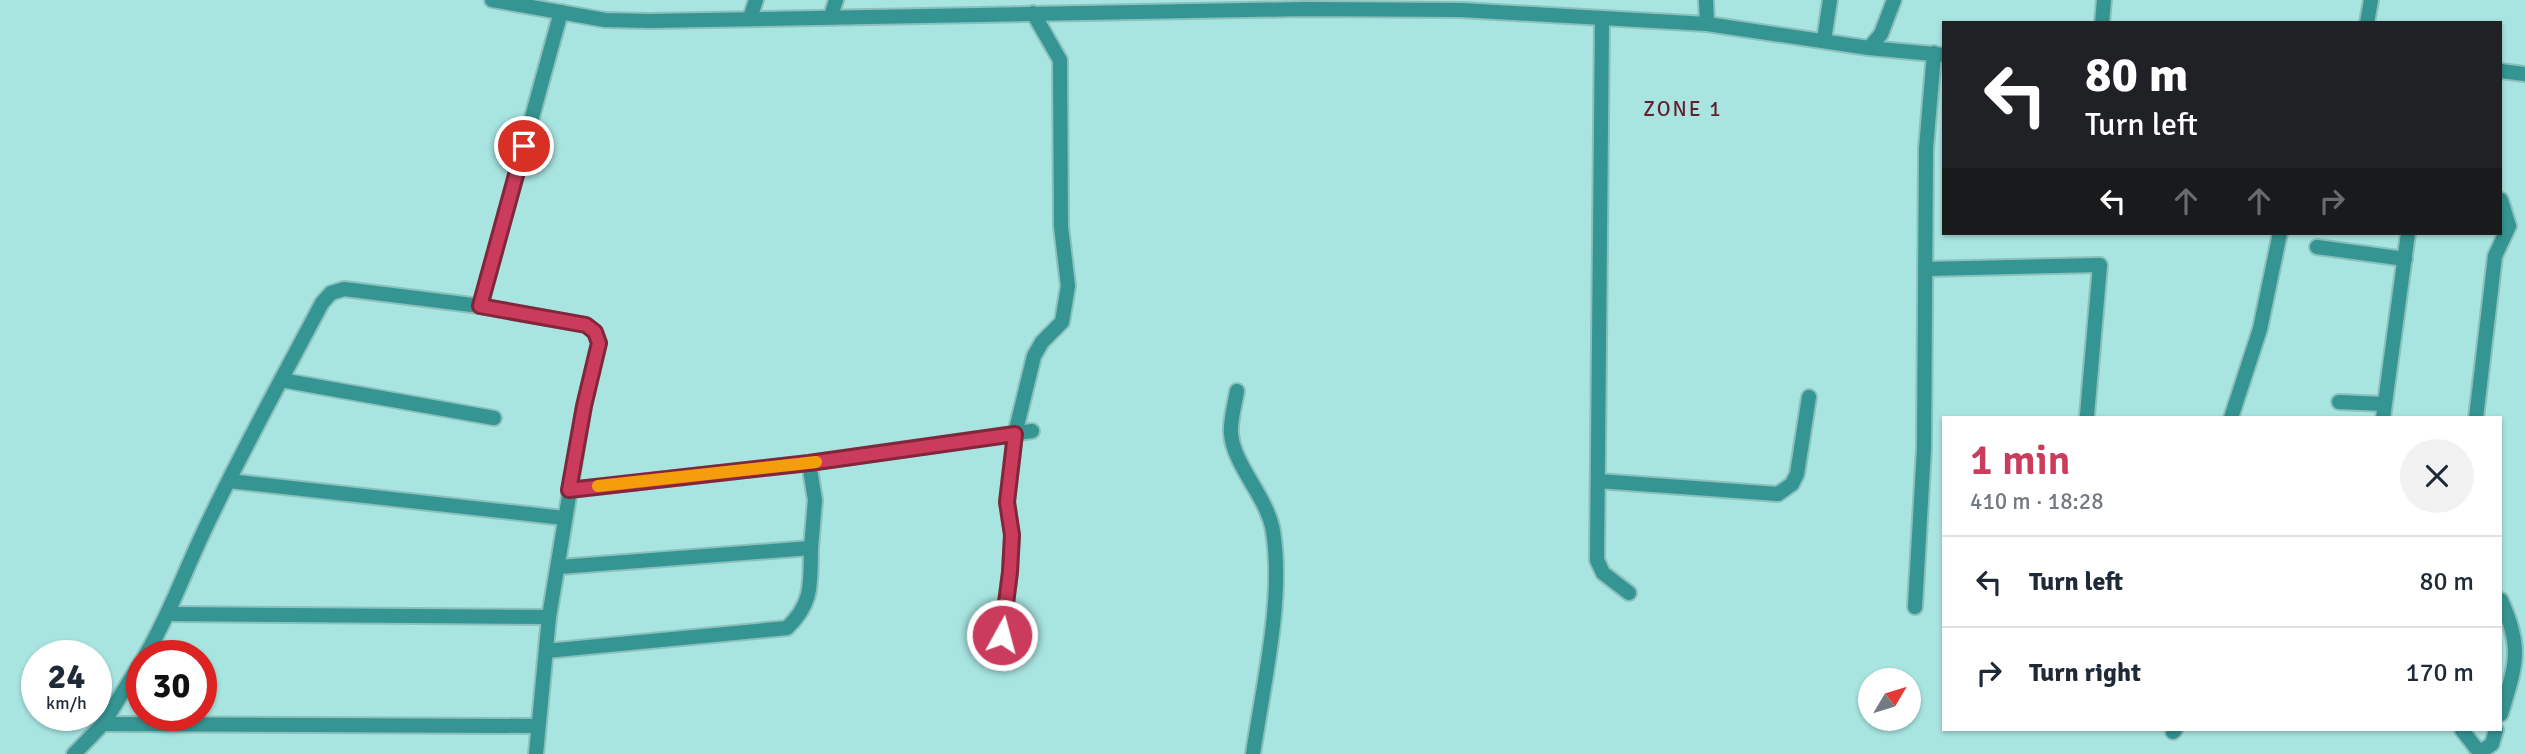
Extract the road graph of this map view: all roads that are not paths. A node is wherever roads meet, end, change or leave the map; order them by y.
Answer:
1 (492, 0) edge
2 (756, 0) edge
3 (836, 0) edge
4 (1706, 0) edge
5 (1830, 0) edge
6 (1894, 0) edge
7 (2104, 0) edge
8 (2371, 0) edge
9 (1305, 4) edge
10 (561, 12) junction
11 (1033, 13) junction
12 (831, 16) junction
13 (750, 18) junction
14 (1602, 18) junction
15 (2102, 21) edge
16 (2367, 21) edge
17 (1707, 24) junction
18 (1824, 40) junction
19 (1869, 48) junction
20 (1939, 54) edge
21 (2502, 71) edge
22 (2525, 74) edge
23 (2502, 203) edge
24 (2280, 235) edge
25 (2408, 235) edge
26 (2317, 247) dead end
27 (2405, 259) junction
28 (1926, 268) junction
29 (480, 306) junction
30 (281, 380) junction
31 (1237, 391) dead end
32 (1809, 397) dead end
33 (2339, 402) dead end
34 (2383, 411) edge
35 (2087, 415) dead end
36 (2232, 416) edge
37 (2476, 416) edge
38 (494, 418) dead end
39 (1032, 431) dead end
40 (1015, 434) junction
41 (809, 463) junction
42 (229, 481) junction
43 (1598, 481) junction
44 (569, 490) junction
45 (564, 518) junction
46 (811, 548) junction
47 (559, 567) junction
48 (1629, 593) dead end
49 (2502, 602) edge
50 (1915, 607) dead end
51 (170, 614) junction
52 (549, 617) junction
53 (155, 640) edge
54 (545, 651) junction
55 (999, 656) dead end
56 (126, 687) edge
57 (112, 709) edge
58 (2502, 711) edge
59 (112, 724) edge
60 (537, 726) junction
61 (96, 731) edge
62 (2463, 731) edge
63 (2496, 731) edge
64 (74, 754) edge
65 (537, 754) edge
66 (1253, 754) edge

1 - 10 street
2 - 13 street
3 - 12 street
4 - 17 street
5 - 18 street
6 - 19 street
7 - 15 street
8 - 16 street
9 - 11 street
9 - 14 street
10 - 13 street
10 - 29 street
11 - 12 street
11 - 40 street
12 - 13 street
14 - 17 street
14 - 43 street
17 - 18 street
18 - 19 street
19 - 20 street
20 - 28 street
21 - 22 street
23 - 37 street
24 - 36 street
25 - 27 street
26 - 27 street
27 - 34 street
28 - 35 street
28 - 50 street
29 - 30 street
29 - 44 street
30 - 38 street
30 - 42 street
31 - 66 street
32 - 43 street
33 - 34 street
39 - 40 street
40 - 41 street
40 - 55 street
41 - 44 street
41 - 46 street
42 - 45 street
42 - 51 street
43 - 48 street
44 - 45 street
45 - 47 street
46 - 47 street
46 - 54 street
47 - 52 street
49 - 58 street
51 - 52 street
51 - 53 street
52 - 54 street
54 - 60 street
56 - 57 street
59 - 60 street
60 - 65 street
61 - 64 street
62 - 63 street

